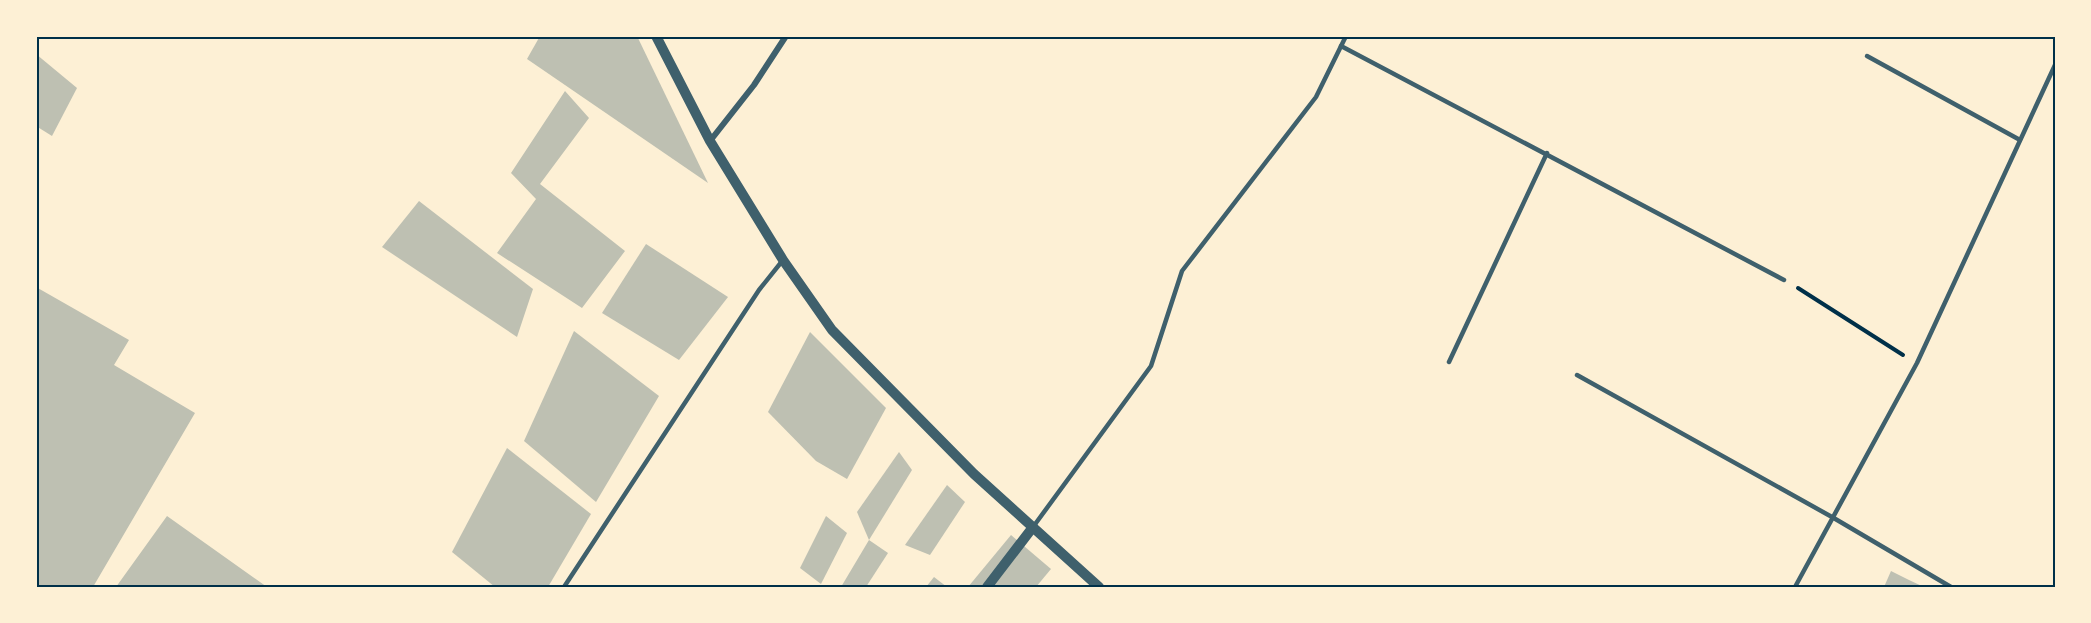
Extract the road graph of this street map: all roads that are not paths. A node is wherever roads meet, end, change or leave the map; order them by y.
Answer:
1 (656, 36) edge
2 (786, 36) edge
3 (1346, 36) edge
4 (1341, 46) junction
5 (1867, 56) dead end
6 (2055, 65) edge
7 (2020, 140) junction
8 (710, 141) junction
9 (1547, 153) junction
10 (783, 260) junction
11 (1784, 280) road end
12 (1449, 362) dead end
13 (1577, 375) dead end
14 (1832, 517) junction
15 (1033, 527) junction
16 (564, 587) edge
17 (987, 587) edge
18 (1099, 587) edge
19 (1795, 587) edge
20 (1951, 587) edge

1 - 8 street
2 - 8 street
3 - 4 lane
4 - 9 lane
4 - 15 lane
5 - 7 lane
6 - 7 lane
7 - 14 lane
8 - 10 street
9 - 11 lane
9 - 12 lane
10 - 15 street
10 - 16 lane
13 - 14 lane
14 - 19 lane
14 - 20 lane
15 - 17 street
15 - 18 street

